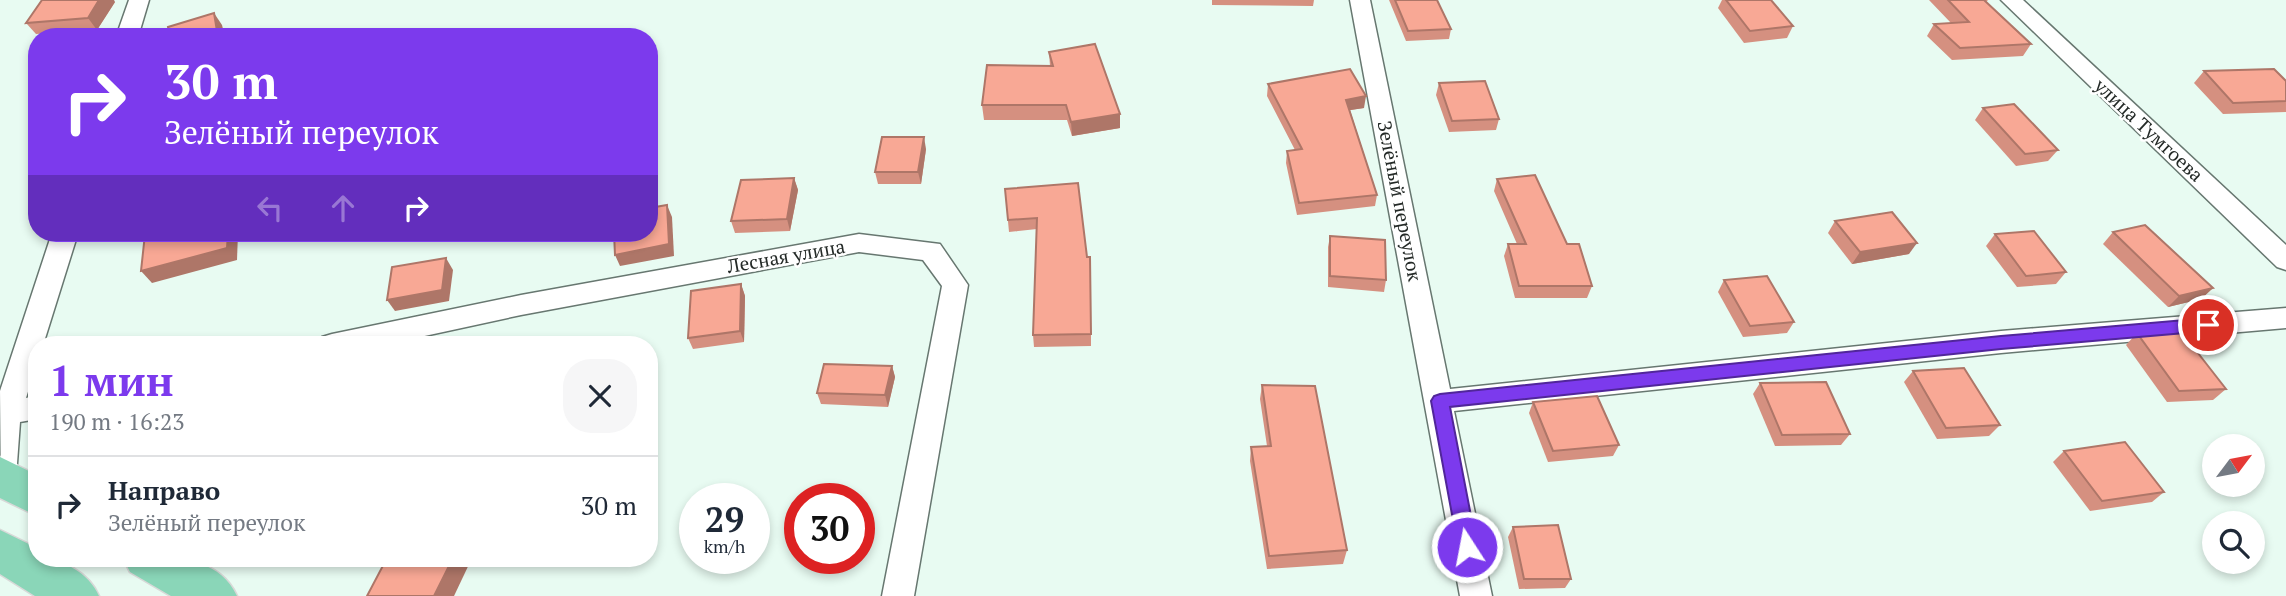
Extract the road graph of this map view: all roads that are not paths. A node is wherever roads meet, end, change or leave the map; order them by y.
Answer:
1 (139, 0) edge
2 (1360, 0) edge
3 (2011, 0) edge
4 (130, 28) edge
5 (62, 242) edge
6 (2286, 260) edge
7 (2286, 318) edge
8 (32, 336) edge
9 (374, 336) edge
10 (28, 348) edge
11 (1440, 401) junction
12 (28, 409) edge
13 (7, 413) junction
14 (13, 483) edge
15 (0, 550) edge
16 (28, 567) edge
17 (28, 567) edge
18 (162, 567) edge
19 (76, 596) edge
20 (214, 596) edge
21 (898, 596) edge
22 (1476, 596) edge

1 - 4 street
2 - 11 street, Зелёный переулок
3 - 6 street, улица Тумгоева
5 - 8 street
7 - 11 street
9 - 21 street, Лесная улица
10 - 13 street
11 - 22 street, Зелёный переулок
12 - 13 street
13 - 14 street
15 - 16 highway
17 - 19 highway
18 - 20 highway

